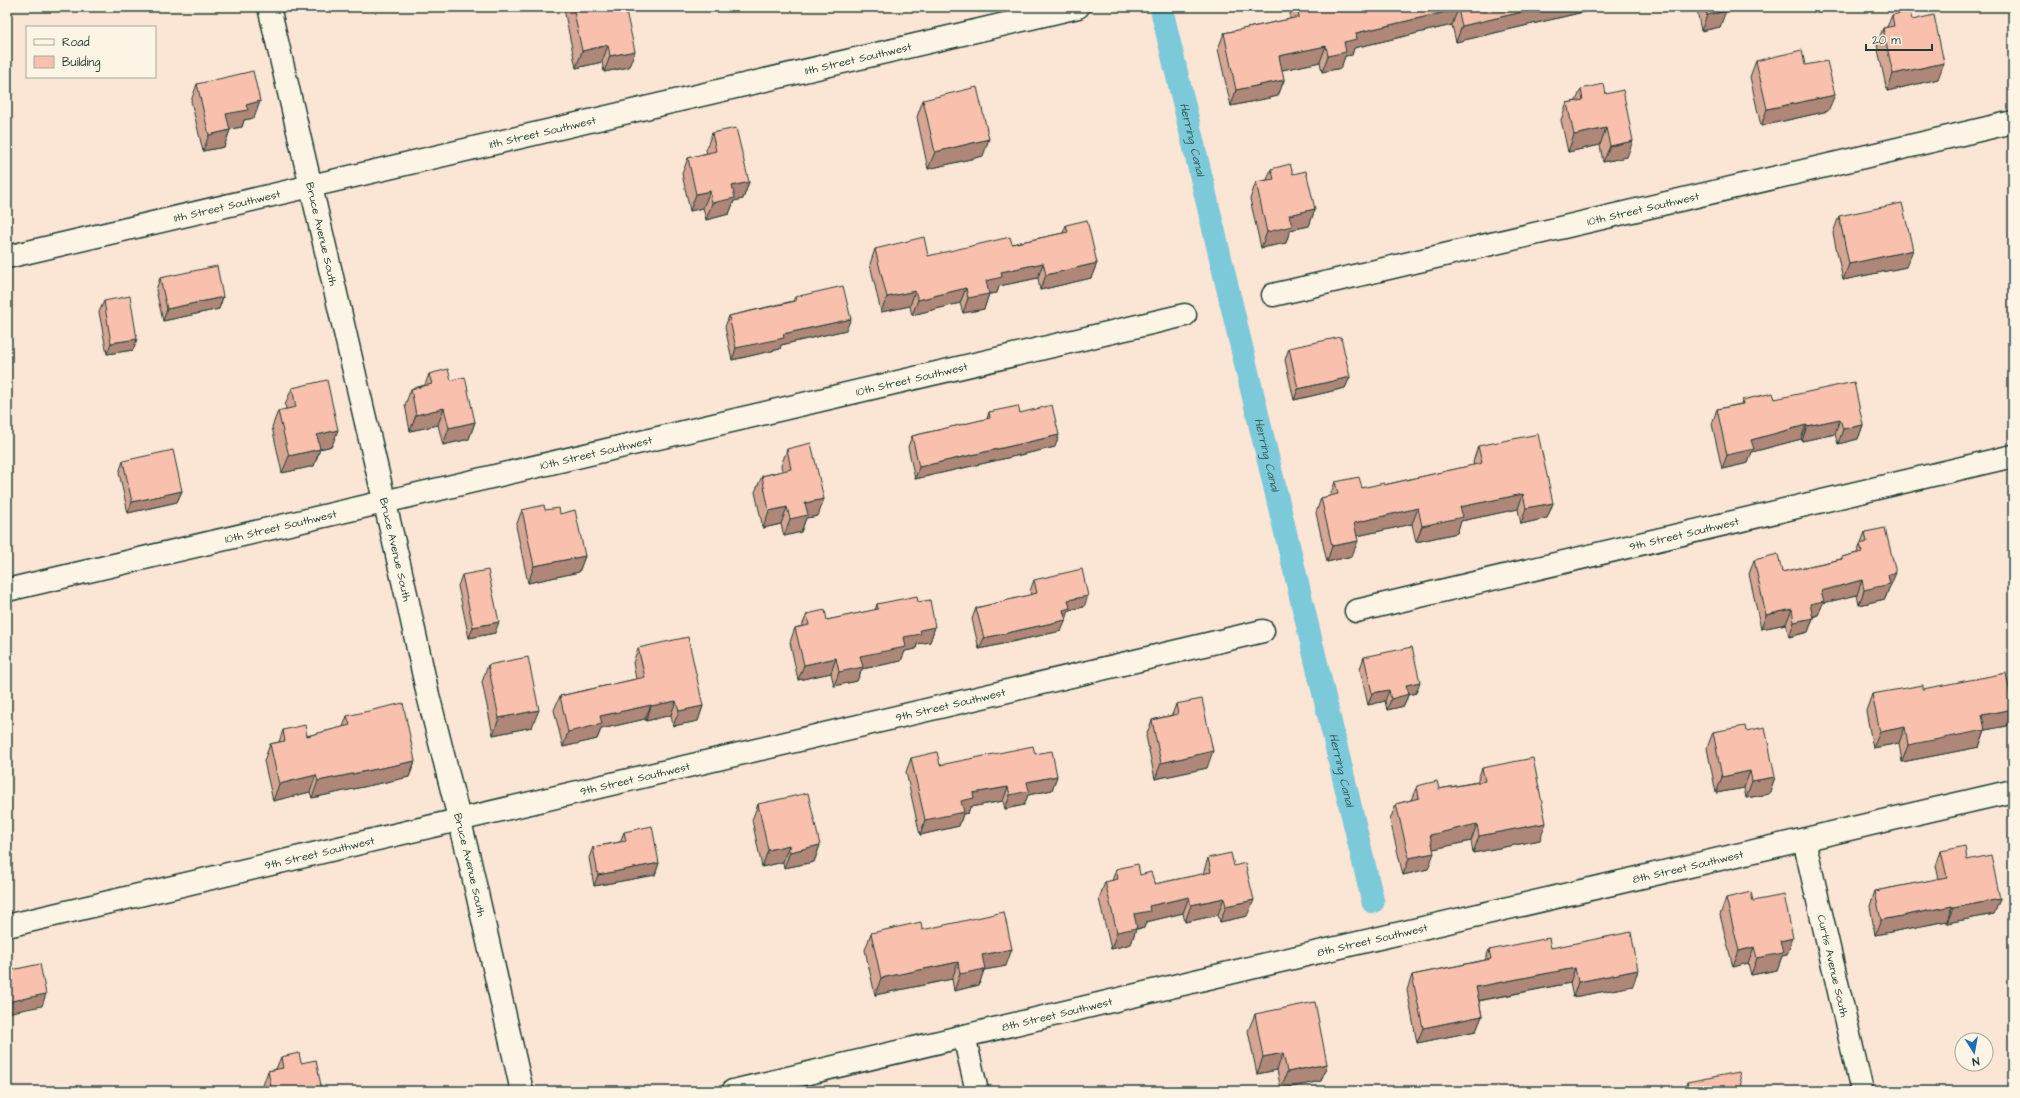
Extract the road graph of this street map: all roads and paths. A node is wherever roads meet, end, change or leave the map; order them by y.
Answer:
1 (269, 7) edge
2 (1078, 7) edge
3 (2013, 122) edge
4 (311, 186) junction
5 (7, 257) edge
6 (1273, 295) dead end
7 (1186, 315) dead end
8 (2013, 456) edge
9 (384, 503) junction
10 (7, 590) edge
11 (1356, 611) dead end
12 (1263, 631) dead end
13 (2013, 790) edge
14 (459, 820) junction
15 (1804, 840) junction
16 (7, 926) edge
17 (964, 1036) junction
18 (522, 1091) edge
19 (733, 1091) edge
20 (977, 1091) edge
21 (1862, 1091) edge

1 - 4 street, Bruce Avenue South
2 - 4 street, 11th Street Southwest
3 - 6 street, 10th Street Southwest
4 - 5 street, 11th Street Southwest
4 - 9 street, Bruce Avenue South
7 - 9 street, 10th Street Southwest
8 - 11 street, 9th Street Southwest
9 - 10 street, 10th Street Southwest
9 - 14 street, Bruce Avenue South
12 - 14 street, 9th Street Southwest
13 - 15 street, 8th Street Southwest
14 - 16 street, 9th Street Southwest
14 - 18 street, Bruce Avenue South
15 - 17 street, 8th Street Southwest
15 - 21 street, Curtis Avenue South
17 - 19 street, 8th Street Southwest
17 - 20 street

